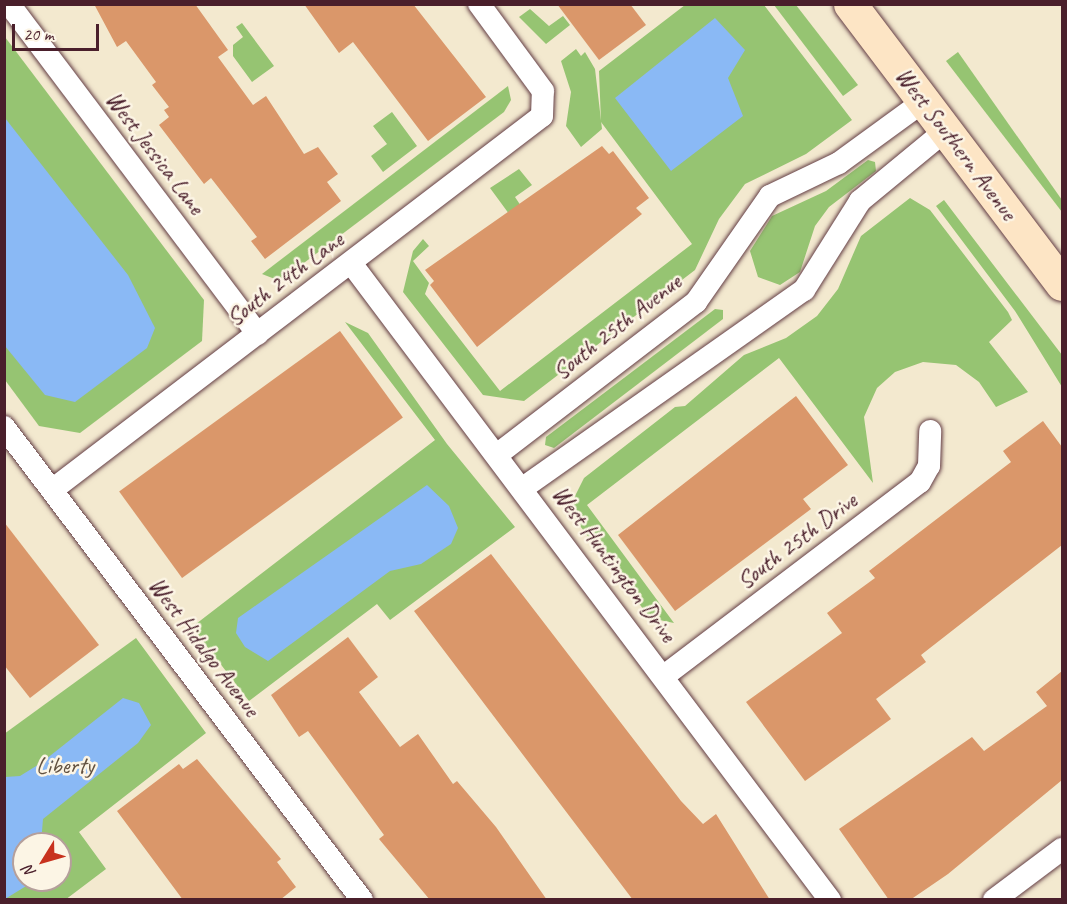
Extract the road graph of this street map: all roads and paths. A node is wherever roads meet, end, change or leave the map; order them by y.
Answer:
1 (9, 4) edge
2 (479, 4) edge
3 (850, 4) edge
4 (924, 101) junction
5 (945, 131) junction
6 (351, 263) junction
7 (1062, 284) edge
8 (258, 334) junction
9 (4, 427) edge
10 (930, 431) dead end
11 (498, 454) junction
12 (523, 488) junction
13 (52, 490) junction
14 (664, 676) junction
15 (1062, 849) edge
16 (362, 900) edge
17 (830, 900) edge
18 (994, 900) edge

1 - 8 street, West Jessica Lane
2 - 6 street, South 24th Lane
3 - 4 main road, West Southern Avenue
4 - 5 main road, West Southern Avenue
4 - 11 street, South 25th Avenue
5 - 7 main road, West Southern Avenue
5 - 12 street
6 - 8 street, South 24th Lane
6 - 11 street, West Huntington Drive
8 - 13 street, South 24th Lane
9 - 13 street, West Hidalgo Avenue
10 - 14 street, South 25th Drive
11 - 12 street, West Huntington Drive
12 - 14 street, West Huntington Drive
13 - 16 street, West Hidalgo Avenue
14 - 17 street, West Huntington Drive
15 - 18 street

